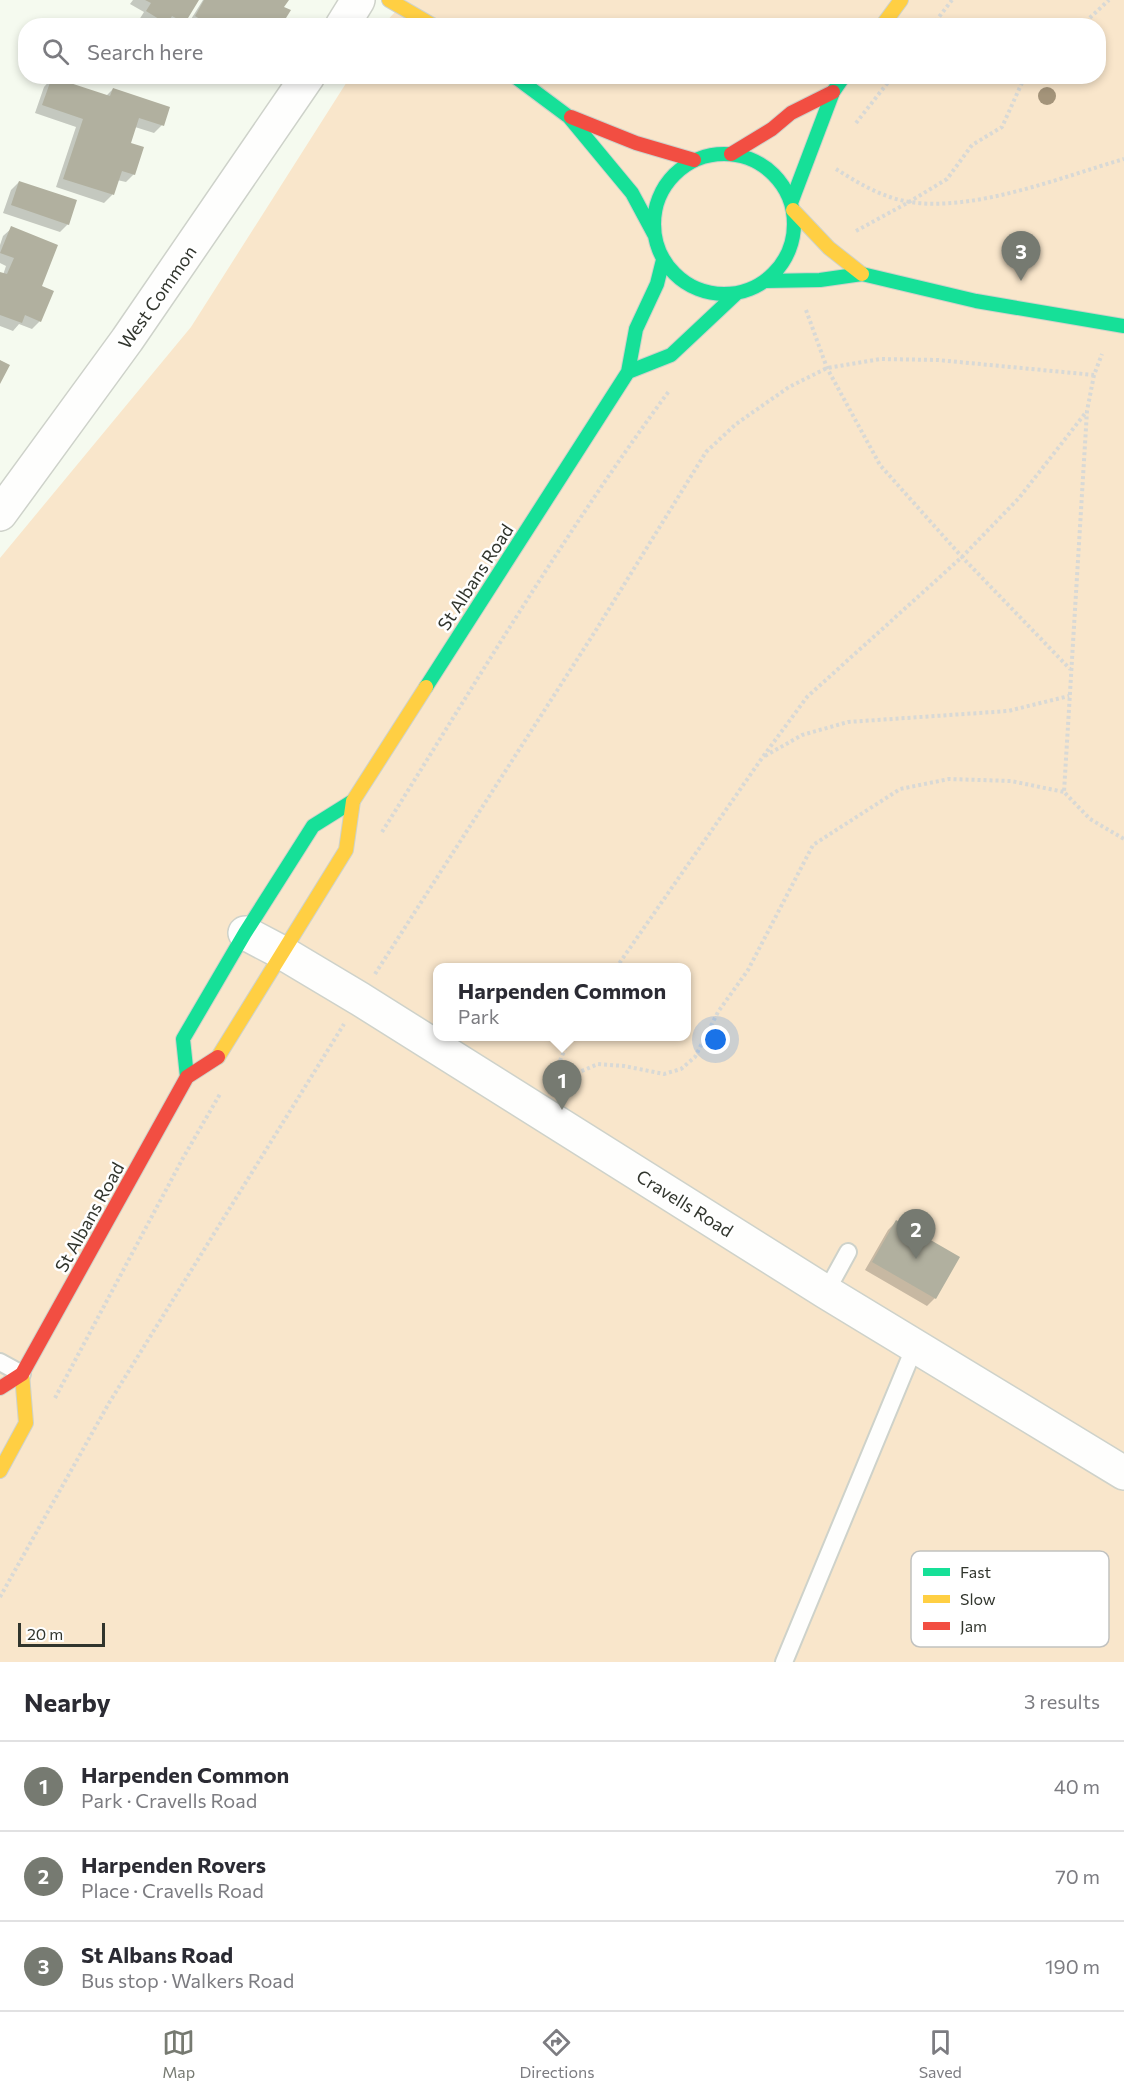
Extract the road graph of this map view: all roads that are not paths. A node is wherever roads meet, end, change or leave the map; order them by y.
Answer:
1 (358, 0) edge
2 (389, 0) edge
3 (900, 0) edge
4 (347, 18) edge
5 (420, 18) edge
6 (888, 18) edge
7 (303, 84) edge
8 (525, 84) edge
9 (838, 84) edge
10 (833, 92) junction
11 (569, 117) junction
12 (731, 154) junction
13 (694, 160) junction
14 (792, 207) junction
15 (654, 234) junction
16 (663, 260) junction
17 (862, 274) junction
18 (766, 280) junction
19 (737, 293) junction
20 (1118, 326) edge
21 (628, 372) junction
22 (0, 514) edge
23 (353, 801) junction
24 (245, 933) junction
25 (283, 953) junction
26 (187, 1077) junction
27 (848, 1252) dead end
28 (826, 1292) junction
29 (915, 1346) junction
30 (0, 1362) edge
31 (22, 1374) junction
32 (0, 1388) edge
33 (0, 1470) edge
34 (1124, 1473) edge
35 (784, 1662) edge

1 - 4 street
2 - 5 main road
3 - 6 main road
7 - 22 street, West Common
8 - 11 main road
9 - 10 main road
10 - 12 main road
10 - 14 main road
11 - 13 main road
11 - 15 main road
12 - 13 main road
12 - 14 main road
13 - 15 main road
14 - 17 main road
14 - 18 main road
15 - 16 main road
16 - 19 main road
16 - 21 main road, St Albans Road
17 - 18 main road
17 - 20 main road
18 - 19 main road
19 - 21 main road
21 - 23 main road, St Albans Road
23 - 24 main road, St Albans Road
23 - 25 main road, St Albans Road
24 - 25 street, Cravells Road
24 - 26 main road, St Albans Road
25 - 26 main road, St Albans Road
25 - 28 street, Cravells Road
26 - 31 main road, St Albans Road
27 - 28 lane
28 - 29 street, Cravells Road
29 - 34 street, Cravells Road
29 - 35 lane
30 - 31 lane
31 - 32 main road, St Albans Road
31 - 33 main road

